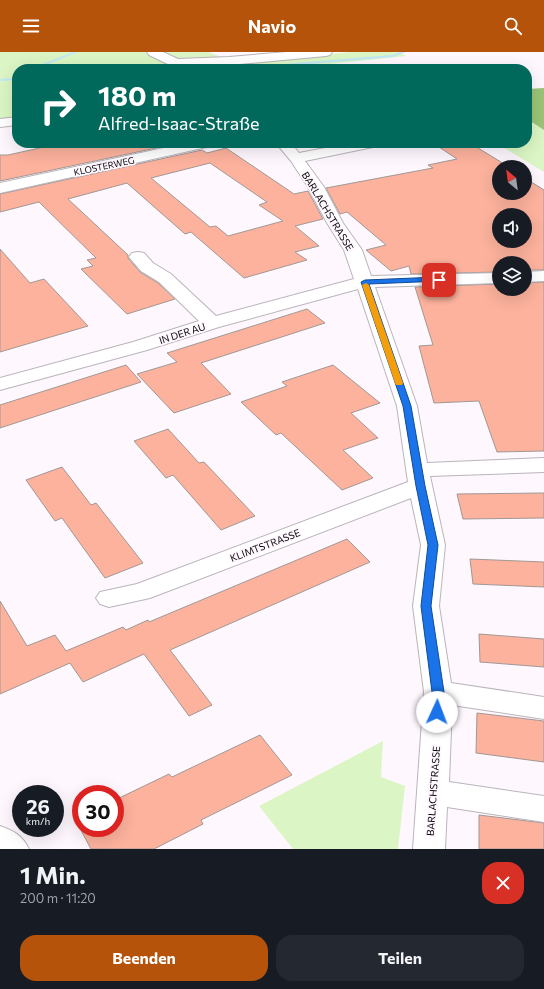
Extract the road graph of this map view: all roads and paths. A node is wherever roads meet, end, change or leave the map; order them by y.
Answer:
1 (153, 52) edge
2 (326, 52) edge
3 (179, 64) edge
4 (201, 64) edge
5 (12, 122) edge
6 (0, 123) edge
7 (184, 148) edge
8 (313, 148) edge
9 (289, 150) edge
10 (0, 188) edge
11 (138, 257) dead end
12 (544, 260) edge
13 (544, 270) edge
14 (544, 276) edge
15 (532, 277) edge
16 (492, 278) edge
17 (365, 282) junction
18 (212, 323) junction
19 (0, 383) edge
20 (544, 465) edge
21 (419, 478) junction
22 (109, 598) dead end
23 (438, 692) junction
24 (544, 708) edge
25 (433, 792) junction
26 (544, 810) edge
27 (0, 840) edge
28 (13, 849) edge
29 (429, 849) edge

1 - 3 street
2 - 4 street
5 - 6 street
7 - 10 street, KLOSTERWEG
8 - 9 street
9 - 17 street, BARLACHSTRASSE
11 - 18 street
12 - 13 street
14 - 15 street
16 - 17 street, IN DER AU
17 - 18 street, IN DER AU
17 - 21 street, BARLACHSTRASSE
18 - 19 street, IN DER AU
20 - 21 street, KLIMTSTRASSE
21 - 22 street, KLIMTSTRASSE
21 - 23 street, BARLACHSTRASSE
23 - 24 street
23 - 25 street, BARLACHSTRASSE
25 - 26 street
25 - 29 street, BARLACHSTRASSE
27 - 28 street

